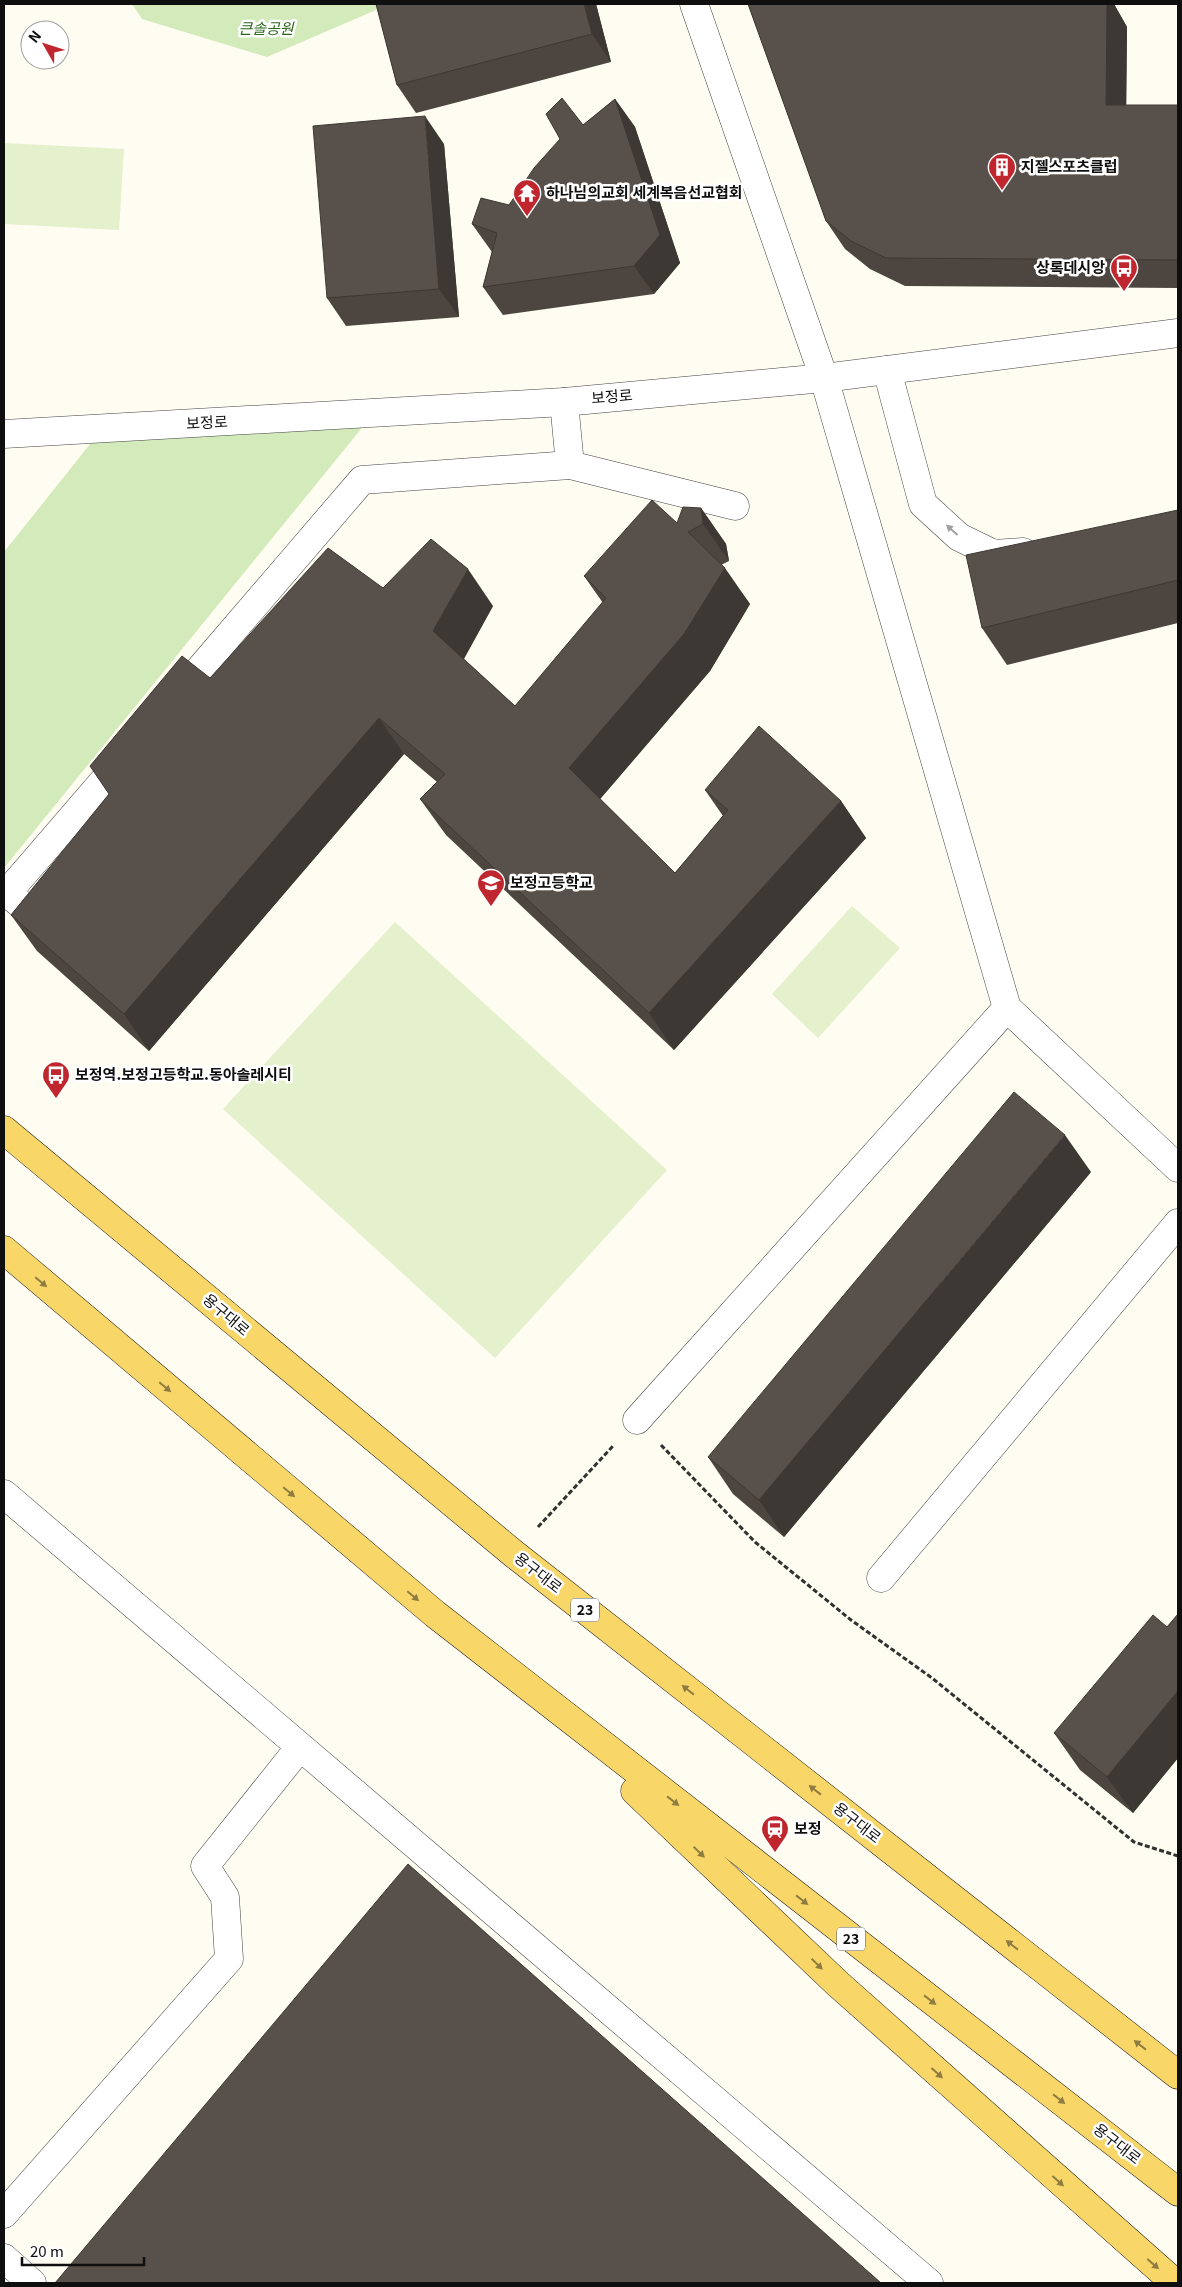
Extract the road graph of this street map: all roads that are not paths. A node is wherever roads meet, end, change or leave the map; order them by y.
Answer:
1 (694, 4) edge
2 (1178, 334) edge
3 (887, 370) junction
4 (824, 378) junction
5 (564, 402) junction
6 (4, 434) edge
7 (570, 465) junction
8 (735, 506) dead end
9 (1047, 547) edge
10 (162, 713) edge
11 (142, 736) edge
12 (43, 922) edge
13 (1007, 1008) junction
14 (4, 1130) edge
15 (1178, 1168) edge
16 (1178, 1223) edge
17 (4, 1250) edge
18 (636, 1420) road end
19 (4, 1494) edge
20 (881, 1578) dead end
21 (524, 1686) junction
22 (300, 1747) junction
23 (1178, 2075) edge
24 (1178, 2192) edge
25 (4, 2214) edge
26 (4, 2258) edge
27 (32, 2283) edge
28 (929, 2283) edge
29 (1175, 2283) edge

1 - 4 street
2 - 3 street, 보정로
3 - 4 street, 보정로
9 -> 3 street
4 - 5 street, 보정로
4 - 13 street
5 - 6 street, 보정로
5 - 7 street
7 - 8 street
7 - 10 street
11 - 12 street
13 - 15 street
13 - 18 street
23 -> 14 main road, 용구대로 / 23
16 - 20 street
17 -> 21 main road, 용구대로 / 23
19 - 22 street
21 -> 24 main road, 용구대로 / 23
21 -> 29 main road
22 - 25 street
22 - 28 street
26 - 27 street

